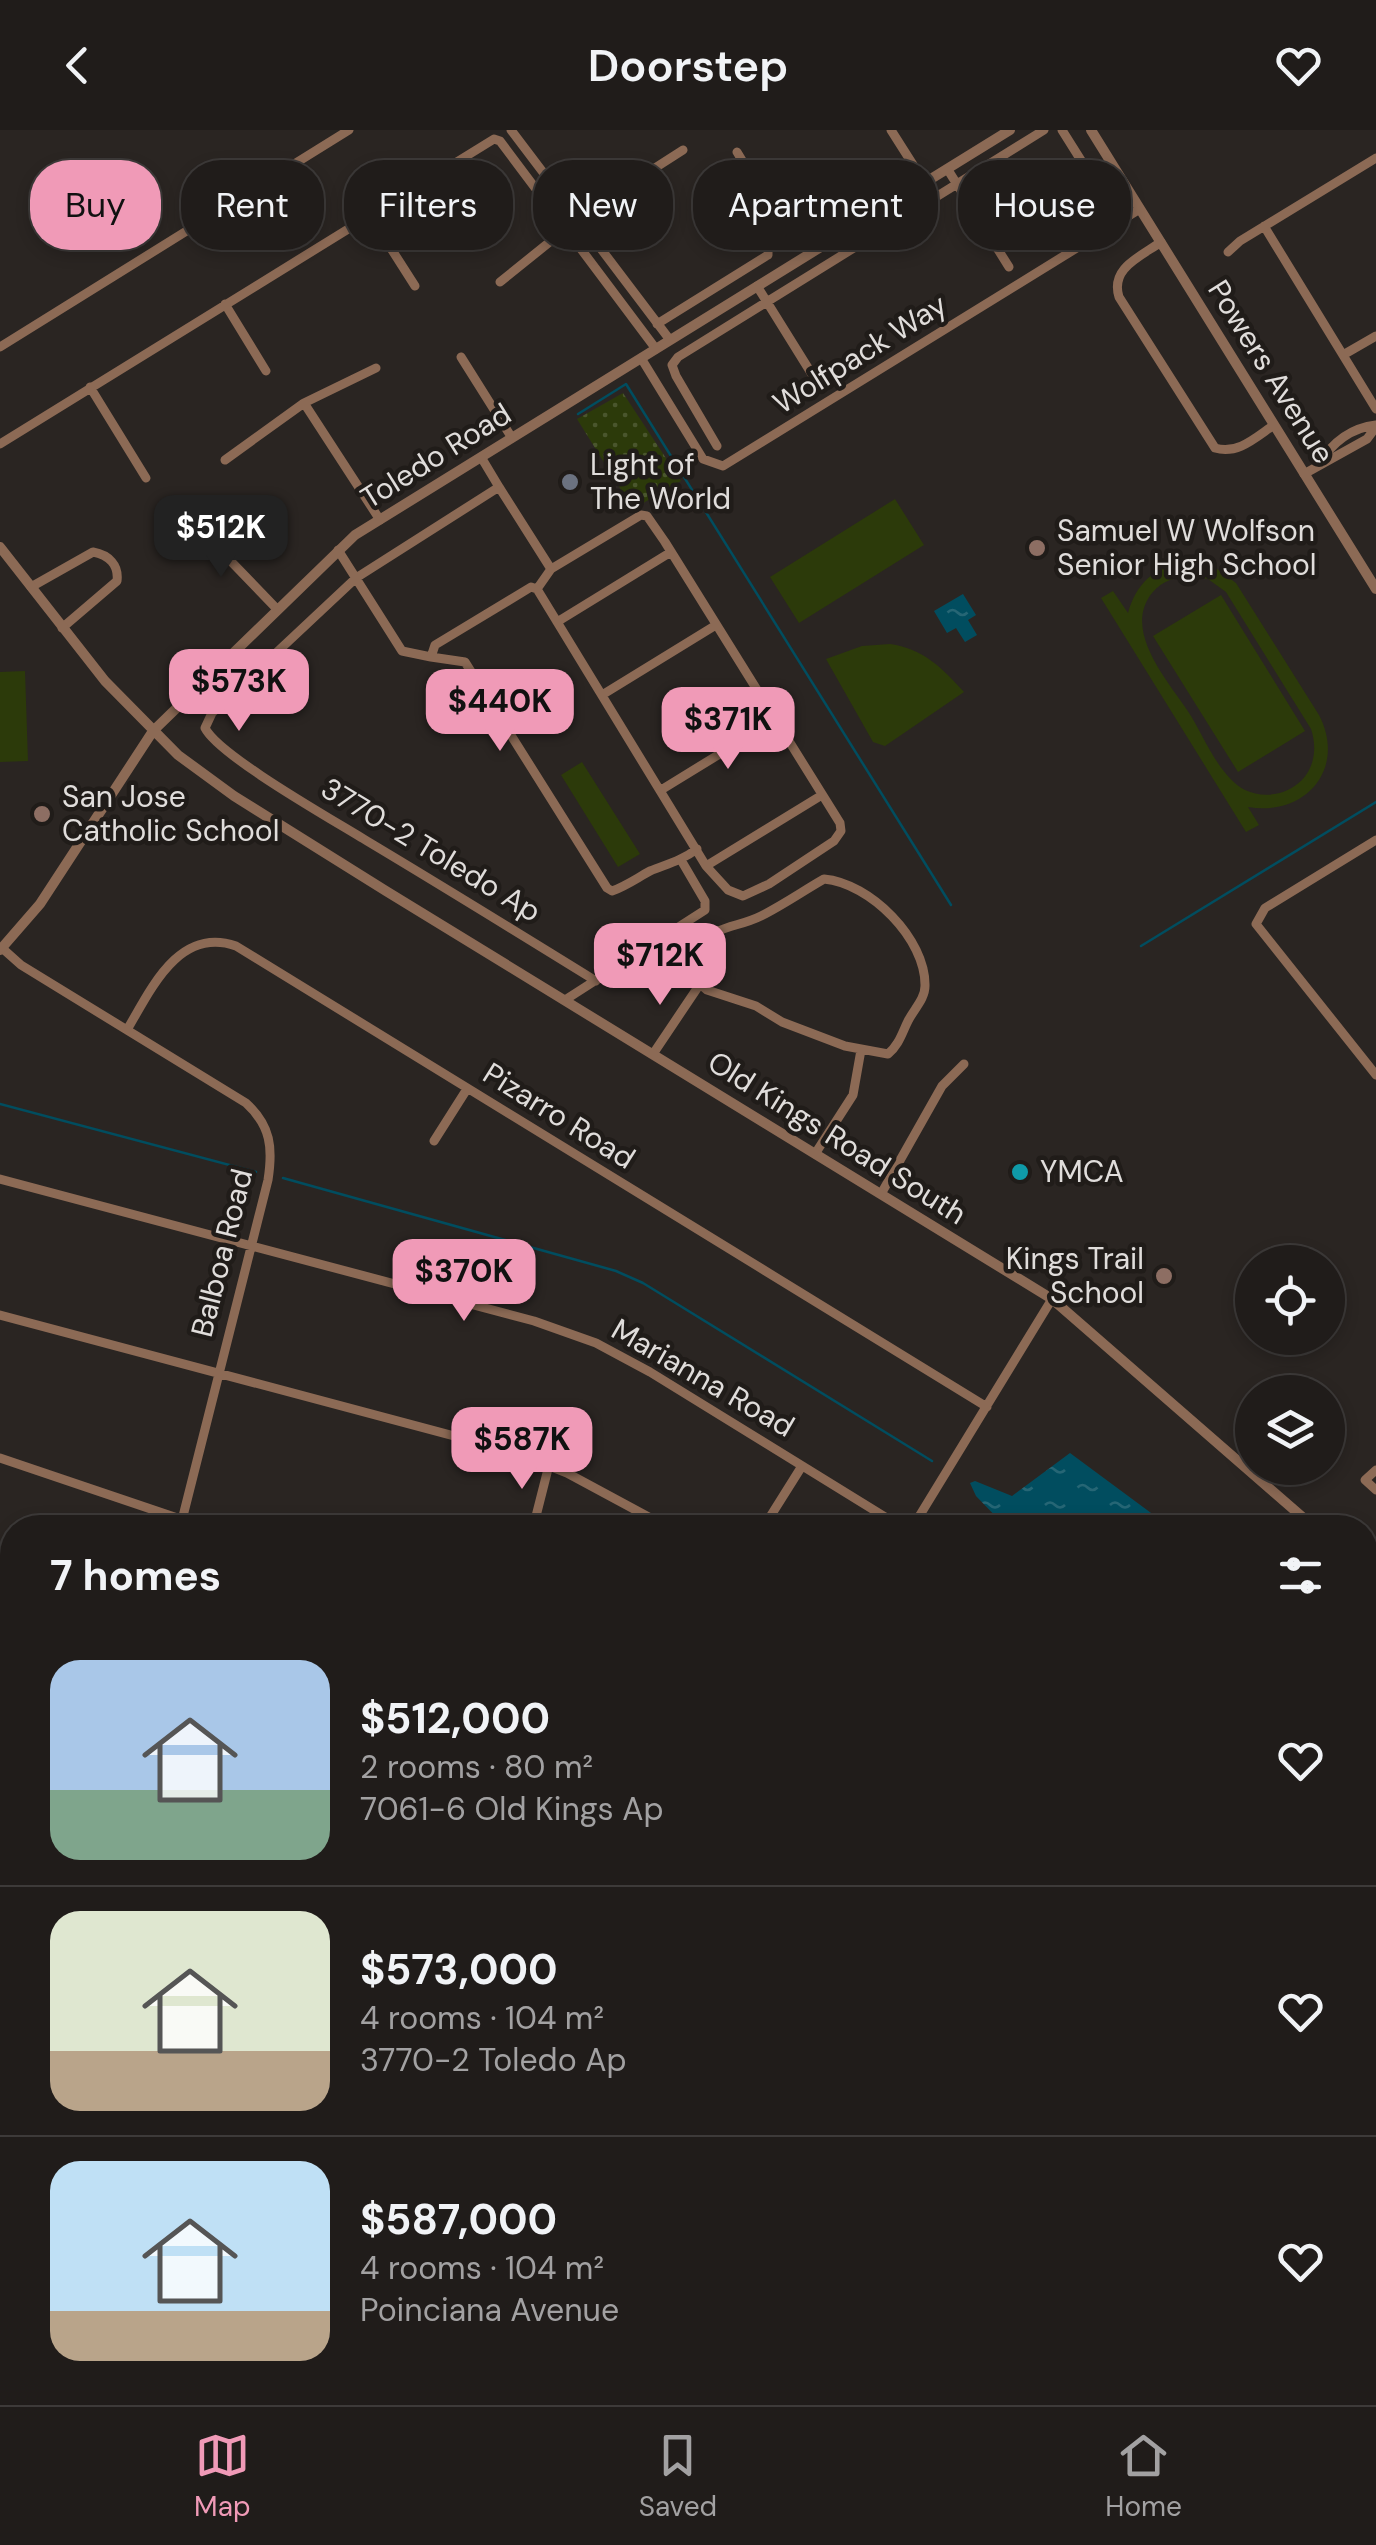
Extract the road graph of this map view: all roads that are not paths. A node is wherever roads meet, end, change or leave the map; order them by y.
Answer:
1 (350, 130) edge
2 (510, 130) edge
3 (891, 130) edge
4 (1010, 130) edge
5 (1044, 130) edge
6 (1062, 130) edge
7 (1091, 130) edge
8 (682, 150) dead end
9 (737, 152) dead end
10 (1376, 158) edge
11 (458, 160) edge
12 (533, 160) edge
13 (667, 160) edge
14 (742, 160) edge
15 (908, 160) edge
16 (996, 160) edge
17 (1081, 160) edge
18 (948, 170) junction
19 (938, 175) edge
20 (533, 184) edge
21 (958, 184) joint
22 (1140, 209) junction
23 (1264, 226) junction
24 (344, 230) edge
25 (1161, 242) junction
26 (392, 250) edge
27 (540, 250) edge
28 (583, 250) edge
29 (601, 250) edge
30 (768, 250) edge
31 (815, 250) edge
32 (999, 250) edge
33 (1228, 252) dead end
34 (768, 255) junction
35 (1009, 267) dead end
36 (780, 272) junction
37 (500, 282) dead end
38 (415, 286) dead end
39 (757, 286) junction
40 (766, 303) junction
41 (225, 304) junction
42 (657, 324) junction
43 (1376, 336) edge
44 (670, 340) junction
45 (0, 347) edge
46 (656, 349) junction
47 (1343, 355) junction
48 (461, 357) dead end
49 (641, 358) junction
50 (376, 368) dead end
51 (266, 371) dead end
52 (818, 384) dead end
53 (90, 388) junction
54 (304, 403) junction
55 (1376, 409) edge
56 (1274, 425) junction
57 (1376, 426) edge
58 (512, 438) junction
59 (0, 444) edge
60 (718, 446) dead end
61 (481, 457) junction
62 (225, 460) dead end
63 (1304, 474) junction
64 (146, 478) dead end
65 (499, 487) junction
66 (380, 520) junction
67 (194, 523) dead end
68 (0, 547) edge
69 (338, 550) junction
70 (670, 552) junction
71 (551, 569) junction
72 (356, 578) junction
73 (31, 588) junction
74 (1376, 589) edge
75 (537, 590) junction
76 (277, 609) junction
77 (557, 622) junction
78 (716, 625) junction
79 (62, 628) junction
80 (431, 656) junction
81 (602, 695) junction
82 (775, 720) junction
83 (153, 731) junction
84 (661, 790) junction
85 (822, 794) junction
86 (1376, 840) edge
87 (696, 850) junction
88 (682, 860) junction
89 (706, 866) junction
90 (1, 949) edge
91 (596, 981) junction
92 (700, 984) junction
93 (565, 1000) junction
94 (127, 1030) junction
95 (860, 1050) junction
96 (653, 1054) junction
97 (964, 1064) dead end
98 (1376, 1075) edge
99 (467, 1089) junction
100 (434, 1141) dead end
101 (815, 1154) junction
102 (0, 1180) edge
103 (881, 1194) junction
104 (250, 1247) junction
105 (1052, 1299) junction
106 (0, 1315) edge
107 (217, 1374) junction
108 (987, 1407) junction
109 (0, 1458) edge
110 (549, 1465) junction
111 (802, 1466) junction
112 (1376, 1470) edge
113 (1376, 1490) edge
114 (156, 1515) edge
115 (183, 1515) edge
116 (536, 1515) edge
117 (644, 1515) edge
118 (771, 1515) edge
119 (882, 1515) edge
120 (920, 1515) edge
121 (1300, 1515) edge

1 - 45 street
2 - 12 street
3 - 15 street
4 - 18 street, Toledo Road
5 - 16 street
6 - 17 street
7 - 22 street, Powers Avenue
8 - 13 street
9 - 14 street
10 - 23 street
11 - 20 street
18 - 19 street, Toledo Road
18 - 21 street
21 - 40 street
22 - 25 street, Powers Avenue
22 - 49 street, Wolfpack Way
23 - 33 street
23 - 47 street
24 - 41 street
25 - 56 street, Powers Avenue
25 - 56 street
26 - 38 street
27 - 37 street
28 - 46 street
29 - 42 street
30 - 34 street
31 - 36 street, Toledo Road
32 - 35 street
34 - 36 street
34 - 42 street
36 - 39 street, Toledo Road
39 - 40 street
39 - 44 street, Toledo Road
40 - 52 street
40 - 60 street
41 - 51 street
41 - 53 street
42 - 44 street
43 - 47 street
44 - 46 street, Toledo Road
46 - 49 street, Toledo Road
47 - 55 street
48 - 58 street
49 - 58 street, Toledo Road
50 - 54 street
53 - 59 street
53 - 64 street
54 - 62 street
54 - 66 street
56 - 63 street, Powers Avenue
57 - 63 street
58 - 61 street, Toledo Road
61 - 65 street
61 - 66 street, Toledo Road
63 - 74 street, Powers Avenue
65 - 71 street
65 - 72 street, 3770-2 Toledo Ap
66 - 69 street, Toledo Road
67 - 76 street
68 - 73 street, Old Kings Road South
69 - 72 street
69 - 76 street, Toledo Road
70 - 71 street
70 - 77 street
70 - 78 street
71 - 75 street
72 - 80 street
72 - 91 street, 3770-2 Toledo Ap
73 - 79 street, Old Kings Road South
73 - 79 street
75 - 77 street
75 - 80 street
76 - 83 street, Toledo Road
77 - 81 street
78 - 81 street
78 - 82 street
79 - 83 street, Old Kings Road South
80 - 88 street
81 - 84 street
82 - 84 street
82 - 85 street
83 - 90 street, Toledo Road
83 - 93 street, Old Kings Road South
84 - 87 street
85 - 89 street
85 - 89 street
86 - 98 street
87 - 88 street
87 - 89 street
88 - 91 street
90 - 94 street, Balboa Road
91 - 93 street
92 - 95 street
92 - 95 street
92 - 96 street
93 - 96 street, Old Kings Road South
94 - 99 street, Pizarro Road
94 - 104 street, Balboa Road
95 - 101 street
96 - 101 street, Old Kings Road South
97 - 103 street
99 - 100 street
99 - 108 street, Pizarro Road
101 - 103 street, Old Kings Road South
102 - 104 street, Marianna Road
103 - 105 street, Old Kings Road South
104 - 107 street, Balboa Road
104 - 111 street, Marianna Road
105 - 108 street
105 - 121 street, Old Kings Road South
106 - 107 street
107 - 110 street
107 - 115 street, Balboa Road
108 - 120 street
109 - 114 street
110 - 116 street
110 - 117 street
111 - 118 street
111 - 119 street, Marianna Road
112 - 113 street

